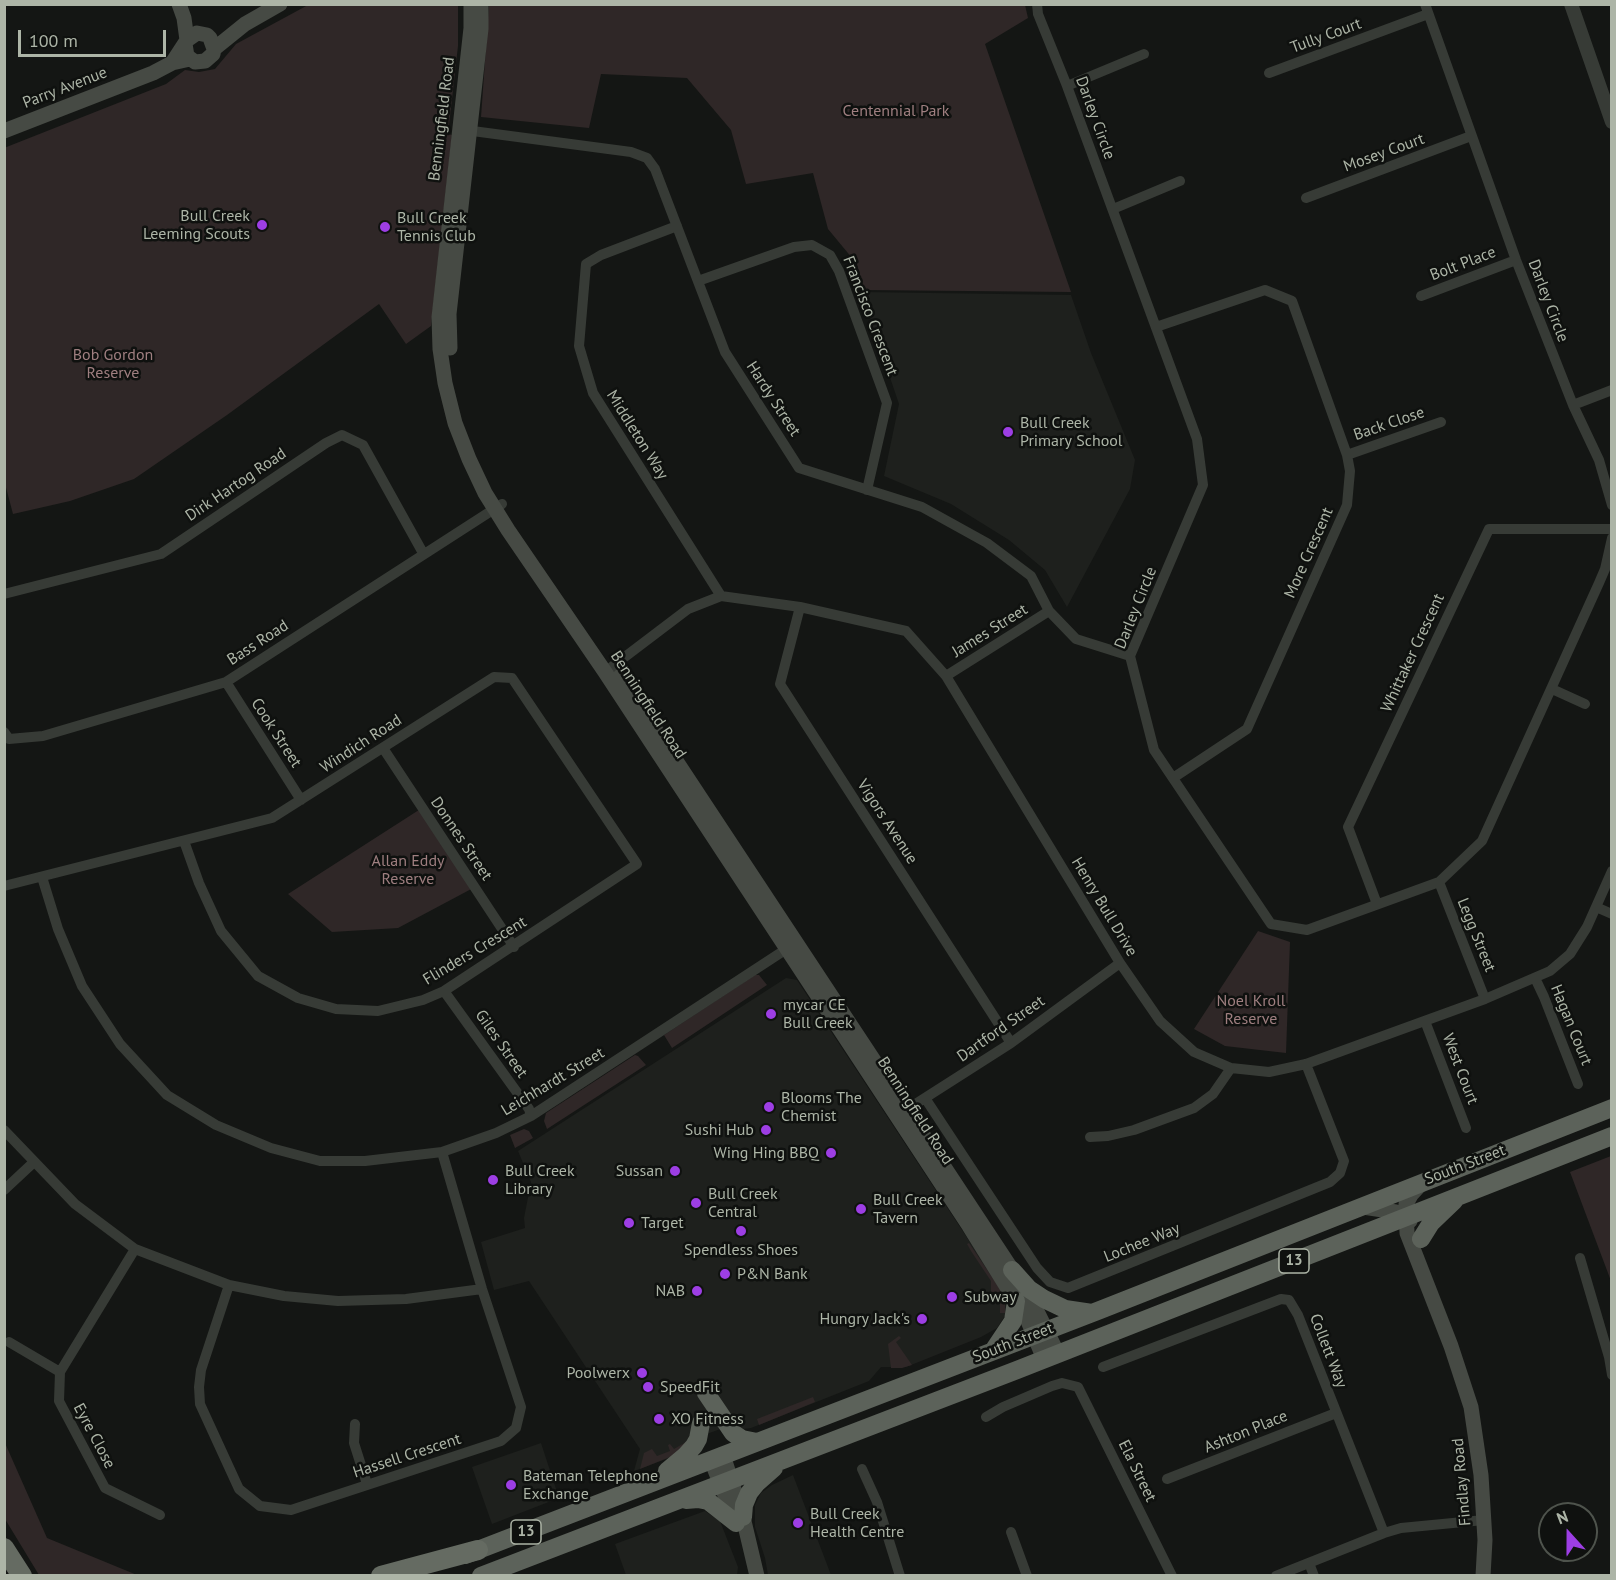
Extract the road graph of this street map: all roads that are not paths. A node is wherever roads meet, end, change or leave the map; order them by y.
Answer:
1 (280, 4) edge
2 (471, 4) edge
3 (482, 4) edge
4 (1037, 4) edge
5 (1571, 4) edge
6 (1426, 10) edge
7 (181, 11) edge
8 (198, 40) junction
9 (1144, 54) dead end
10 (190, 59) junction
11 (172, 63) junction
12 (1269, 73) dead end
13 (1067, 86) junction
14 (1611, 122) edge
15 (4, 130) edge
16 (465, 130) junction
17 (1472, 136) junction
18 (1180, 181) dead end
19 (1306, 198) dead end
20 (1113, 209) junction
21 (677, 226) junction
22 (1516, 260) junction
23 (698, 281) junction
24 (1421, 296) dead end
25 (1156, 327) junction
26 (1611, 390) edge
27 (1573, 405) junction
28 (1441, 422) dead end
29 (1347, 455) junction
30 (867, 490) junction
31 (1611, 505) edge
32 (498, 506) junction
33 (1611, 529) edge
34 (1611, 538) edge
35 (423, 553) junction
36 (4, 594) edge
37 (721, 596) junction
38 (800, 607) junction
39 (1049, 611) junction
40 (1130, 656) junction
41 (609, 669) junction
42 (946, 676) junction
43 (226, 682) junction
44 (1552, 689) junction
45 (1585, 704) dead end
46 (4, 732) edge
47 (383, 748) junction
48 (1173, 778) junction
49 (302, 800) junction
50 (184, 841) junction
51 (637, 864) joint
52 (1611, 871) edge
53 (42, 877) junction
54 (1439, 882) junction
55 (4, 886) edge
56 (1377, 904) junction
57 (1596, 907) junction
58 (1611, 914) edge
59 (792, 945) junction
60 (514, 947) junction
61 (1120, 963) junction
62 (1535, 978) junction
63 (444, 991) junction
64 (1485, 999) junction
65 (1425, 1021) junction
66 (1011, 1043) junction
67 (1306, 1064) junction
68 (1231, 1068) junction
69 (1578, 1084) dead end
70 (925, 1098) junction
71 (1611, 1108) edge
72 (902, 1113) junction
73 (531, 1116) junction
74 (1466, 1128) dead end
75 (4, 1130) edge
76 (1611, 1136) edge
77 (1090, 1137) dead end
78 (442, 1152) junction
79 (34, 1162) junction
80 (1424, 1181) junction
81 (4, 1190) edge
82 (1462, 1194) junction
83 (1359, 1207) junction
84 (1405, 1216) junction
85 (1421, 1239) junction
86 (135, 1249) junction
87 (1580, 1258) dead end
88 (1012, 1270) junction
89 (229, 1285) junction
90 (482, 1289) junction
91 (1016, 1301) junction
92 (1092, 1313) junction
93 (1040, 1333) junction
94 (9, 1342) dead end
95 (993, 1351) junction
96 (1051, 1357) junction
97 (1610, 1357) edge
98 (1103, 1367) dead end
99 (60, 1372) junction
100 (1611, 1375) edge
101 (1466, 1387) junction
102 (706, 1393) dead end
103 (1336, 1413) junction
104 (986, 1417) dead end
105 (701, 1423) dead end
106 (355, 1424) dead end
107 (758, 1442) junction
108 (717, 1457) junction
109 (784, 1459) junction
110 (862, 1469) dead end
111 (1167, 1479) dead end
112 (654, 1482) junction
113 (726, 1482) junction
114 (368, 1484) junction
115 (676, 1501) junction
116 (160, 1515) dead end
117 (1484, 1520) junction
118 (544, 1525) junction
119 (742, 1525) junction
120 (1011, 1532) dead end
121 (1384, 1533) junction
122 (555, 1547) junction
123 (4, 1548) edge
124 (478, 1550) junction
125 (1309, 1563) junction
126 (4, 1570) edge
127 (7, 1575) edge
128 (22, 1575) edge
129 (381, 1575) edge
130 (414, 1575) edge
131 (482, 1575) edge
132 (757, 1575) edge
133 (900, 1575) edge
134 (1027, 1575) edge
135 (1172, 1575) edge
136 (1276, 1575) edge
137 (1314, 1575) edge
138 (1483, 1575) edge

1 - 8 main road, Parry Avenue
2 - 16 main road, Benningfield Road
3 - 16 main road, Benningfield Road
4 - 13 street, Darley Circle
5 - 14 street
6 - 12 street, Tully Court
6 - 17 street, Darley Circle
7 - 8 main road
8 - 10 main road
8 - 10 main road, Parry Avenue
8 - 11 main road, Parry Avenue
9 - 13 street
10 - 11 main road, Parry Avenue
11 - 15 main road, Parry Avenue
13 - 20 street, Darley Circle
16 - 21 street, Hardy Street
16 - 32 main road, Benningfield Road
17 - 19 street, Mosey Court
17 - 22 street, Darley Circle
18 - 20 street
20 - 25 street, Darley Circle
21 - 23 street, Hardy Street
21 - 37 street, Middleton Way
22 - 24 street, Bolt Place
22 - 27 street, Darley Circle
23 - 30 street, Hardy Street
23 - 30 street, Francisco Crescent
25 - 29 street, More Crescent
25 - 40 street, Darley Circle
26 - 27 street
27 - 31 street, Darley Circle
28 - 29 street, Back Close
29 - 48 street, More Crescent
30 - 39 street, Hardy Street
32 - 35 street, Bass Road
32 - 41 main road, Benningfield Road
33 - 56 street, Whittaker Crescent
34 - 44 street, Darley Circle
35 - 36 street, Dirk Hartog Road
35 - 43 street, Bass Road
37 - 38 street, Henry Bull Drive
37 - 41 street, Henry Bull Drive
38 - 42 street, Henry Bull Drive
38 - 66 street, Vigors Avenue
39 - 40 street, Hardy Street
39 - 42 street, James Street
40 - 48 street, Darley Circle
41 - 59 main road, Benningfield Road
42 - 61 street, Henry Bull Drive
43 - 46 street, Bass Road
43 - 49 street, Cook Street
44 - 45 street
44 - 54 street, Darley Circle
47 - 49 street, Windich Road
47 - 51 street, Windich Road
47 - 60 street, Donnes Street
48 - 56 street, Darley Circle
49 - 50 street, Windich Road
50 - 53 street, Windich Road
50 - 63 street, Flinders Crescent
51 - 60 street, Flinders Crescent
52 - 57 street, Henry Bull Drive
53 - 55 street, Windich Road
53 - 78 street, Leichhardt Street
54 - 56 street, Darley Circle
54 - 64 street, Legg Street
57 - 58 street
57 - 62 street, Henry Bull Drive
59 - 72 main road, Benningfield Road
59 - 73 street, Leichhardt Street
60 - 63 street, Flinders Crescent
61 - 66 street, Dartford Street
61 - 68 street, Henry Bull Drive
62 - 64 street, Henry Bull Drive
62 - 69 street, Hagan Court
63 - 73 street, Giles Street
64 - 65 street, Henry Bull Drive
65 - 67 street, Henry Bull Drive
65 - 74 street, West Court
66 - 70 street, Dartford Street
67 - 68 street, Henry Bull Drive
67 - 70 street, Lochee Way
68 - 77 street
70 - 72 street, Dartford Street
71 - 80 highway, South Street / 13
72 - 88 main road, Benningfield Road
72 - 91 main road, Benningfield Road
73 - 78 street, Leichhardt Street
75 - 79 street
76 - 82 highway, South Street / 13
78 - 90 street, Hassell Crescent
79 - 81 street
79 - 86 street
80 - 83 highway, South Street / 13
80 - 84 main road
82 - 84 highway, South Street / 13
82 - 85 highway
83 - 84 main road
83 - 92 highway, South Street / 13
84 - 85 main road, Findlay Road
84 - 96 highway, South Street / 13
84 - 101 main road, Findlay Road
85 - 101 main road, Findlay Road
86 - 89 street
86 - 99 street, Eyre Close
87 - 97 street
88 - 92 highway
88 - 93 main road, Benningfield Road
89 - 90 street
89 - 114 street, Hassell Crescent
90 - 114 street, Hassell Crescent
91 - 93 main road, Benningfield Road
91 - 95 highway
92 - 93 highway, South Street / 13
93 - 95 highway, South Street / 13
93 - 96 main road, Benningfield Road
94 - 99 street
95 - 107 highway, South Street / 13
96 - 109 highway, South Street / 13
97 - 100 street
98 - 103 street, Collett Way
99 - 116 street, Eyre Close
101 - 117 main road, Findlay Road
102 - 107 highway
103 - 111 street, Ashton Place
103 - 121 street, Collett Way
104 - 135 street, Ela Street
105 - 112 highway
106 - 114 street
107 - 108 highway, South Street / 13
108 - 112 highway, South Street / 13
108 - 113 main road
109 - 113 highway, South Street / 13
109 - 119 highway
110 - 133 street
112 - 118 highway, South Street / 13
113 - 115 highway, South Street / 13
113 - 119 main road
115 - 119 highway
115 - 122 highway, South Street / 13
117 - 121 street
117 - 138 main road, Findlay Road
118 - 122 highway
118 - 124 highway, South Street / 13
119 - 132 main road
120 - 134 street
121 - 125 street
122 - 131 highway, South Street / 13
123 - 128 highway
124 - 129 highway
124 - 130 highway, South Street / 13
125 - 136 street
125 - 137 street
126 - 127 highway

